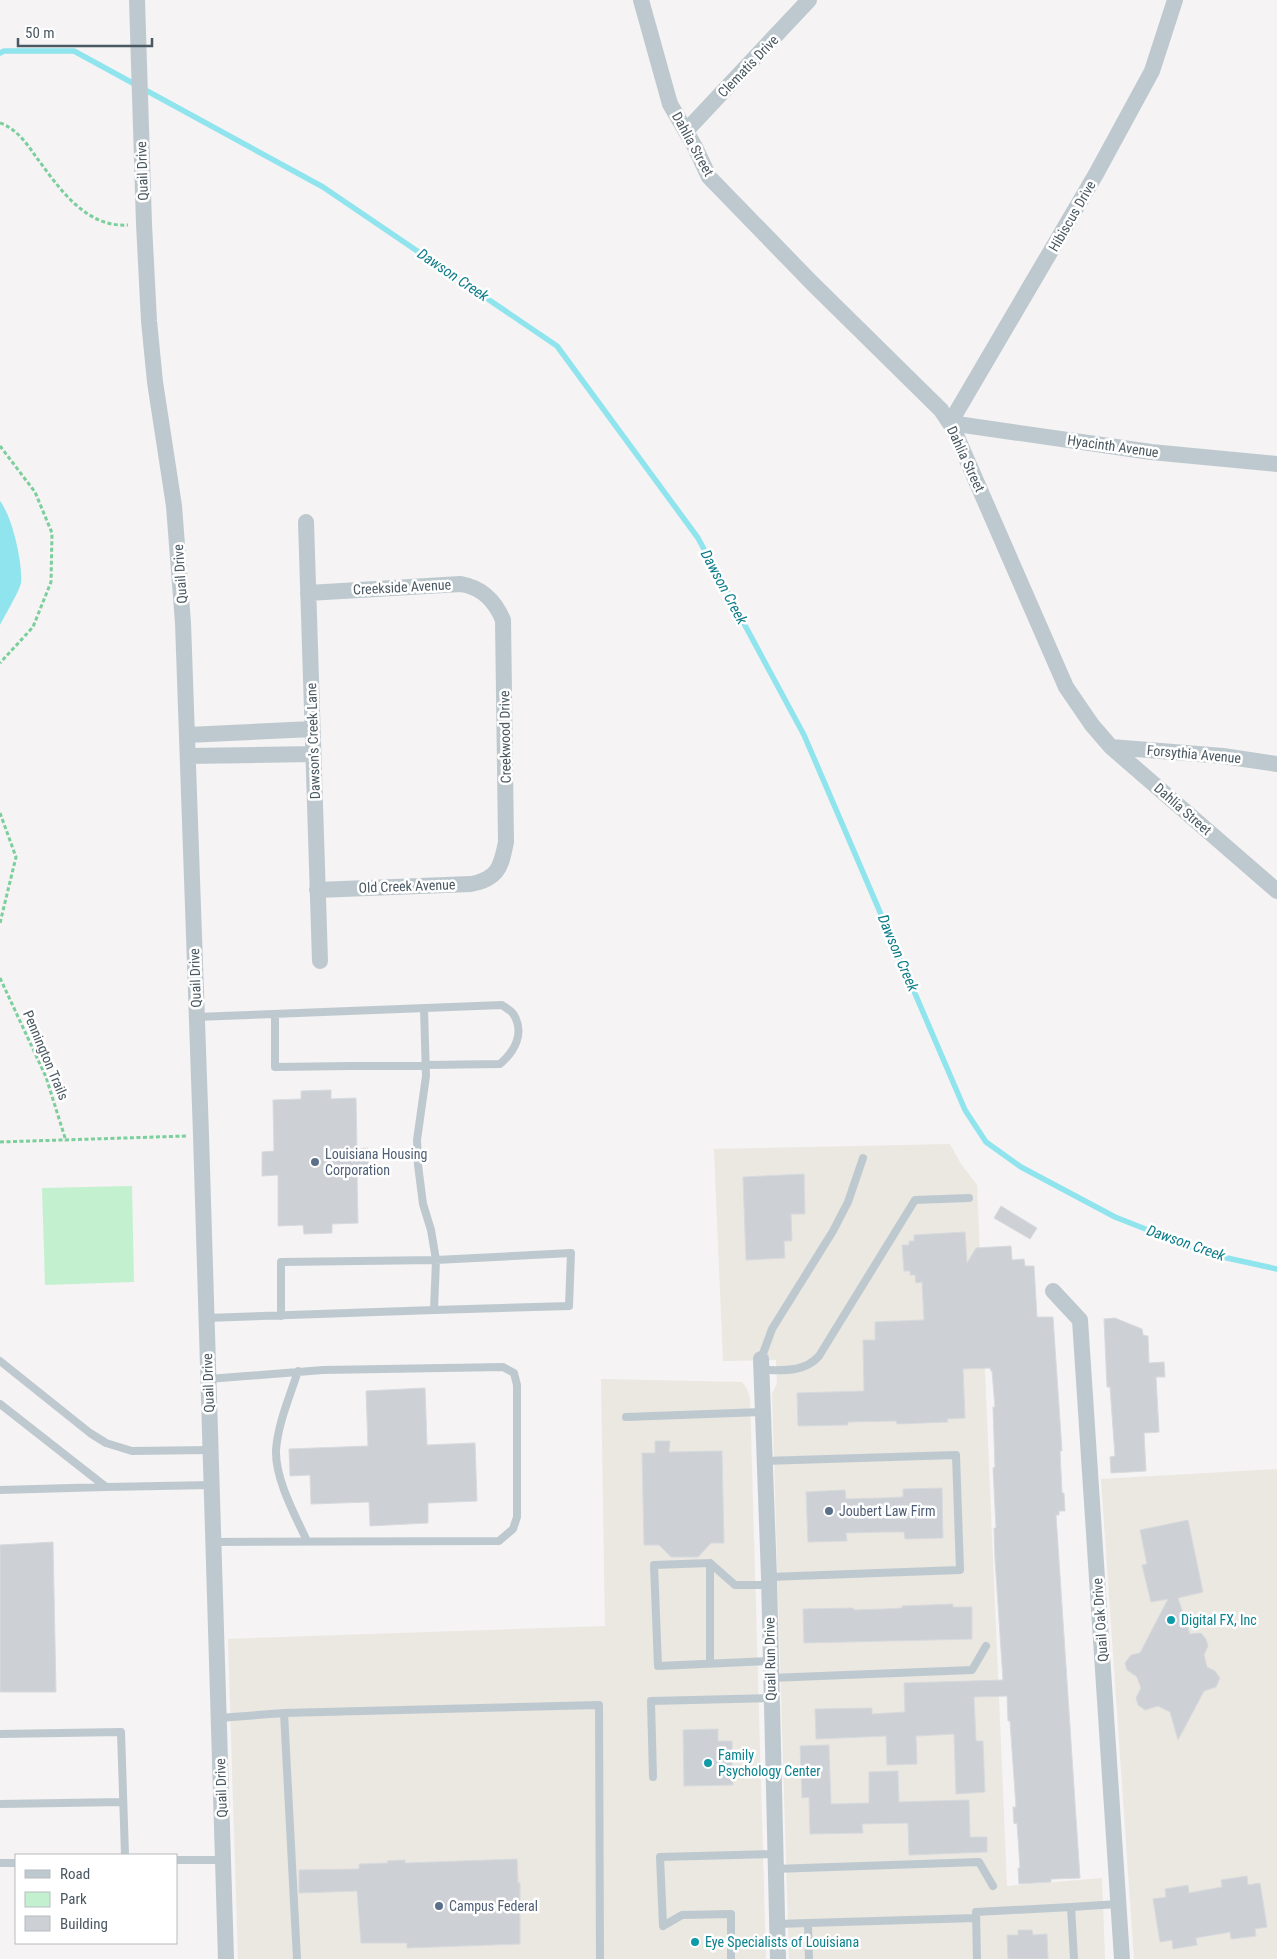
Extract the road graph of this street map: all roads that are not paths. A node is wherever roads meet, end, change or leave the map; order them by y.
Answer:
1 (642, 0) edge
2 (809, 0) edge
3 (1175, 0) edge
4 (137, 2) edge
5 (686, 131) junction
6 (950, 423) junction
7 (1277, 464) edge
8 (306, 522) dead end
9 (308, 593) junction
10 (491, 599) joint
11 (312, 729) junction
12 (188, 735) junction
13 (1112, 747) junction
14 (313, 754) junction
15 (188, 756) junction
16 (1277, 764) edge
17 (494, 875) joint
18 (317, 890) junction
19 (1277, 891) edge
20 (320, 961) dead end
21 (424, 1008) junction
22 (275, 1014) junction
23 (196, 1017) junction
24 (426, 1065) junction
25 (863, 1158) dead end
26 (969, 1198) dead end
27 (436, 1260) junction
28 (1053, 1291) dead end
29 (434, 1310) junction
30 (281, 1316) junction
31 (206, 1318) junction
32 (0, 1361) edge
33 (760, 1365) junction
34 (298, 1371) junction
35 (208, 1378) junction
36 (0, 1404) edge
37 (762, 1412) junction
38 (626, 1417) dead end
39 (210, 1450) junction
40 (763, 1461) junction
41 (212, 1485) junction
42 (106, 1487) junction
43 (0, 1490) edge
44 (214, 1542) junction
45 (307, 1542) junction
46 (710, 1563) junction
47 (769, 1581) junction
48 (986, 1646) dead end
49 (770, 1661) junction
50 (710, 1663) junction
51 (770, 1678) junction
52 (770, 1698) junction
53 (284, 1713) junction
54 (219, 1718) junction
55 (0, 1734) edge
56 (652, 1777) dead end
57 (123, 1802) junction
58 (0, 1804) edge
59 (125, 1854) edge
60 (178, 1860) edge
61 (223, 1860) junction
62 (774, 1862) junction
63 (15, 1863) edge
64 (0, 1864) edge
65 (993, 1886) dead end
66 (1118, 1904) junction
67 (1071, 1907) junction
68 (976, 1918) junction
69 (808, 1923) junction
70 (776, 1924) junction
71 (226, 1959) edge
72 (297, 1959) edge
73 (600, 1959) edge
74 (731, 1959) edge
75 (778, 1959) edge
76 (809, 1959) edge
77 (977, 1959) edge
78 (1074, 1959) edge
79 (1122, 1959) edge

1 - 5 street, Dahlia Street
2 - 5 street, Clematis Drive
3 - 6 street, Hibiscus Drive
4 - 12 street, Quail Drive
5 - 6 street, Dahlia Street
6 - 7 street, Hyacinth Avenue
6 - 13 street, Dahlia Street
8 - 9 street, Dawson's Creek Lane
9 - 10 street, Creekside Avenue
9 - 11 street, Dawson's Creek Lane
10 - 17 street, Creekwood Drive
11 - 12 street
11 - 14 street, Dawson's Creek Lane
12 - 15 street, Quail Drive
13 - 16 street, Forsythia Avenue
13 - 19 street, Dahlia Street
14 - 15 street
14 - 18 street, Dawson's Creek Lane
15 - 23 street, Quail Drive
17 - 18 street, Old Creek Avenue
18 - 20 street, Dawson's Creek Lane
21 - 22 lane
21 - 24 lane
21 - 24 lane
22 - 23 lane
22 - 24 lane
23 - 31 street, Quail Drive
24 - 27 lane
25 - 33 lane
26 - 33 lane
27 - 29 lane
27 - 29 lane
27 - 30 lane
28 - 66 street, Quail Oak Drive
29 - 30 lane
30 - 31 lane
31 - 35 street, Quail Drive
32 - 39 lane
33 - 37 street, Quail Run Drive
34 - 35 lane
34 - 45 lane
34 - 45 lane
35 - 39 street, Quail Drive
36 - 42 lane
37 - 38 lane
37 - 40 street, Quail Run Drive
39 - 41 street, Quail Drive
40 - 47 street, Quail Run Drive
40 - 47 lane
41 - 42 lane
41 - 44 street, Quail Drive
42 - 43 lane
44 - 45 lane
44 - 54 street, Quail Drive
46 - 47 lane
46 - 50 lane
46 - 50 lane
47 - 49 street, Quail Run Drive
48 - 51 lane
49 - 50 lane
49 - 51 street, Quail Run Drive
51 - 52 street, Quail Run Drive
52 - 56 lane
52 - 62 street, Quail Run Drive
53 - 54 lane
53 - 72 lane
53 - 73 lane
54 - 61 street, Quail Drive
55 - 57 lane
57 - 58 lane
57 - 59 lane
60 - 61 lane
61 - 71 street, Quail Drive
62 - 65 lane
62 - 70 street, Quail Run Drive
62 - 74 lane
63 - 64 lane
66 - 67 lane
66 - 79 street, Quail Oak Drive
67 - 68 lane
67 - 78 lane
68 - 69 lane
68 - 77 lane
69 - 70 lane
69 - 76 lane
70 - 75 street, Quail Run Drive

